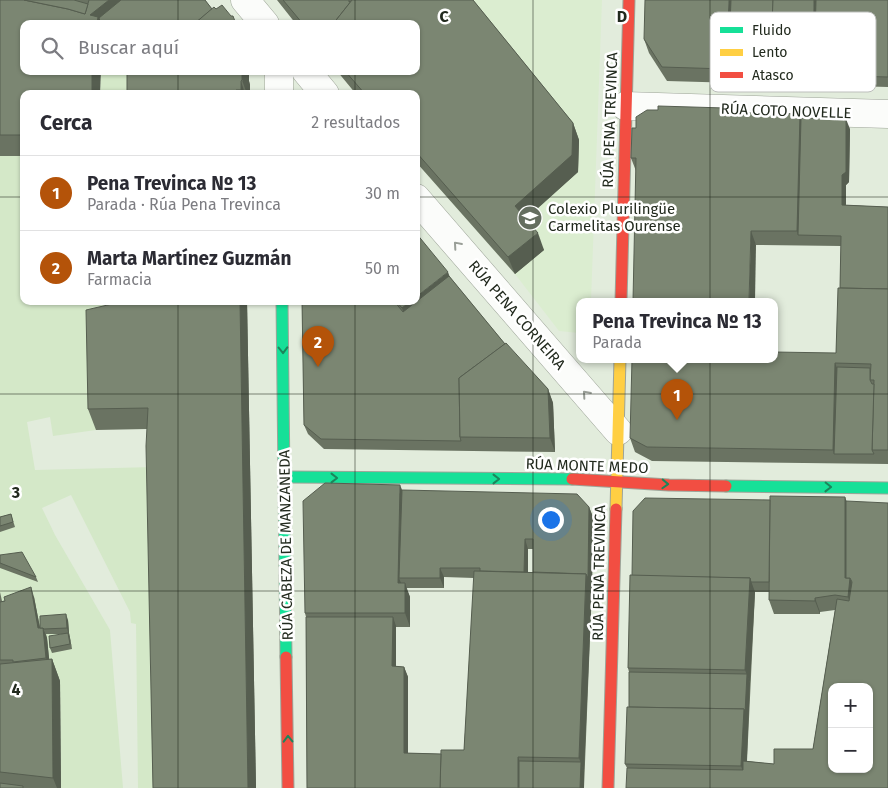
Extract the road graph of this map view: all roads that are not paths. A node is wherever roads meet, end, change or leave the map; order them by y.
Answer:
1 (245, 0) edge
2 (629, 0) edge
3 (262, 20) edge
4 (279, 75) edge
5 (309, 75) edge
6 (279, 90) edge
7 (322, 90) edge
8 (625, 106) junction
9 (888, 114) edge
10 (420, 203) edge
11 (621, 298) edge
12 (282, 305) edge
13 (620, 363) edge
14 (618, 431) junction
15 (285, 477) junction
16 (616, 482) junction
17 (888, 488) edge
18 (288, 788) edge
19 (608, 788) edge

1 - 3 street
2 - 8 street, RÚA PENA TREVINCA
4 - 6 street
5 - 7 street
8 - 9 street, RÚA COTO NOVELLE
8 - 11 street, RÚA PENA TREVINCA
14 -> 10 street, RÚA PENA CORNEIRA
12 -> 15 street, RÚA CABEZA DE MANZANEDA
13 - 14 street, RÚA PENA TREVINCA
14 - 16 street, RÚA PENA TREVINCA
15 -> 16 street, RÚA MONTE MEDO
18 -> 15 street, RÚA CABEZA DE MANZANEDA
16 -> 17 street, RÚA MONTE MEDO
16 - 19 street, RÚA PENA TREVINCA

